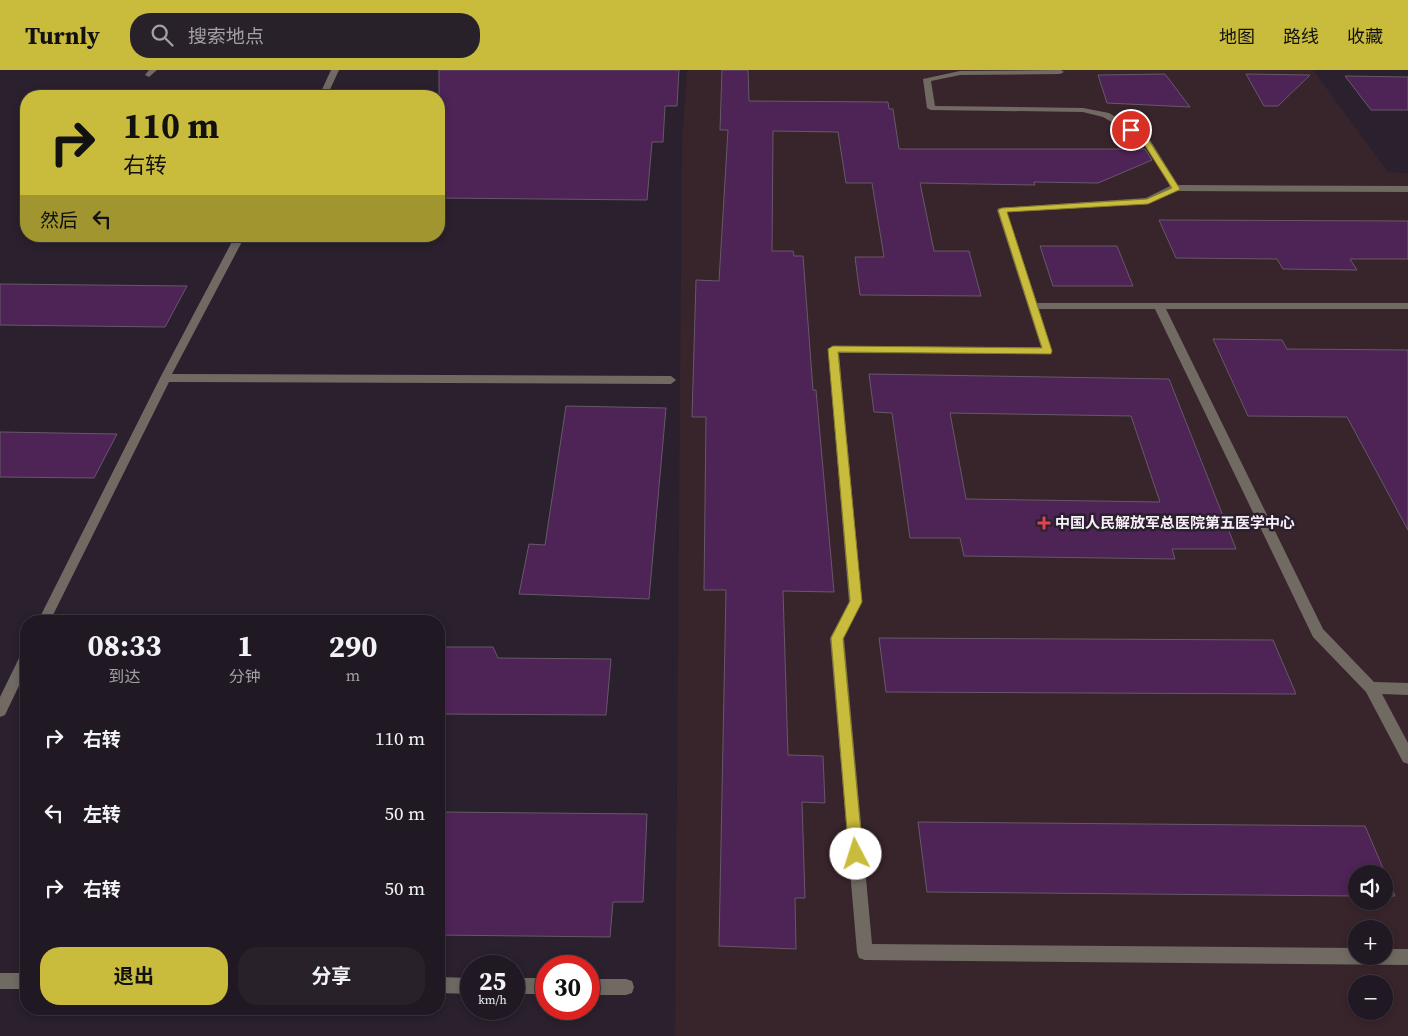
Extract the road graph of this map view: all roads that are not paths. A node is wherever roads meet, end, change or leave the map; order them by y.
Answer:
1 (335, 70) edge
2 (1060, 72) dead end
3 (326, 90) edge
4 (1176, 189) junction
5 (1408, 189) edge
6 (237, 242) edge
7 (1033, 306) junction
8 (1160, 306) junction
9 (1408, 306) edge
10 (165, 378) junction
11 (671, 380) dead end
12 (47, 615) edge
13 (20, 670) edge
14 (1371, 688) junction
15 (1408, 689) edge
16 (0, 711) edge
17 (1408, 757) edge
18 (1408, 957) edge
19 (0, 981) edge
20 (20, 981) edge
21 (445, 985) edge
22 (460, 986) edge
23 (600, 987) edge
24 (626, 987) dead end

1 - 3 street
2 - 4 street
4 - 5 street
4 - 7 street
6 - 10 street
7 - 8 street
7 - 18 street
8 - 9 street
8 - 14 street
10 - 11 street
10 - 12 street
13 - 16 street
14 - 15 street
14 - 17 street
19 - 20 street
21 - 22 street
23 - 24 street

